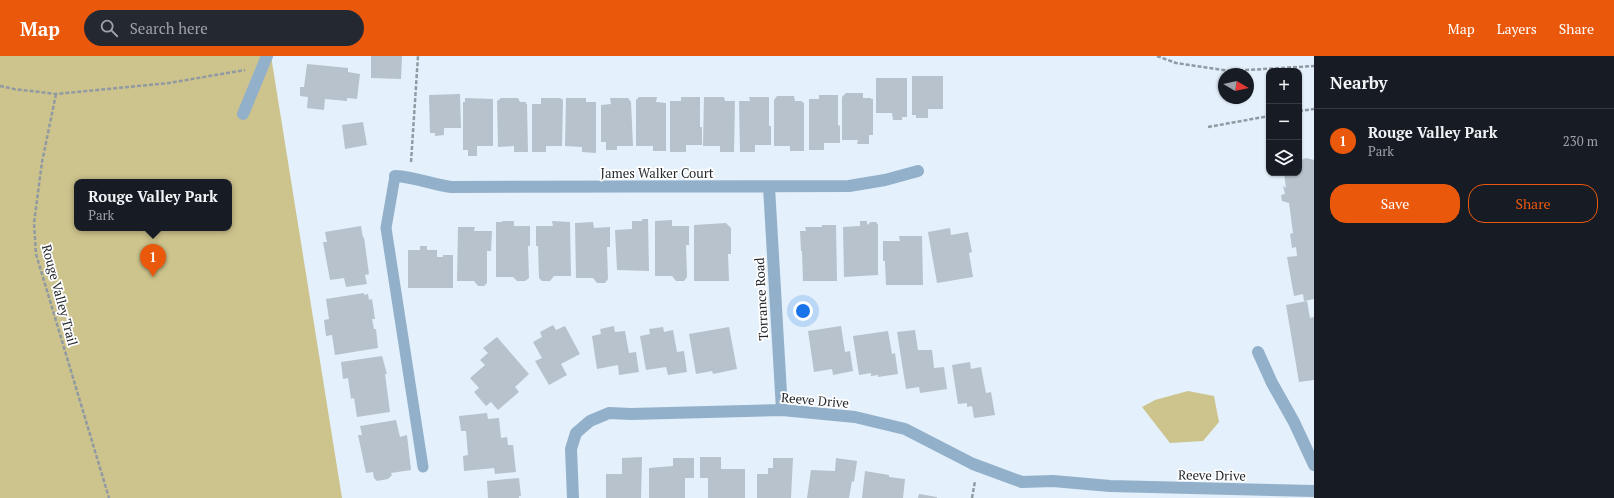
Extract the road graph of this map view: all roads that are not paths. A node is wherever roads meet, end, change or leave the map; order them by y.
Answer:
1 (265, 61) edge
2 (243, 114) dead end
3 (918, 171) dead end
4 (395, 176) joint
5 (769, 187) junction
6 (1258, 352) dead end
7 (782, 410) junction
8 (1314, 465) edge
9 (423, 467) dead end
10 (1314, 491) edge
11 (1110, 492) edge
12 (573, 498) edge

1 - 2 street
3 - 5 street, James Walker Court
4 - 5 street, James Walker Court
4 - 9 lane
5 - 7 street, Torrance Road
6 - 8 street
7 - 11 street, Reeve Drive
7 - 12 street, Reeve Drive
10 - 11 street, Reeve Drive

